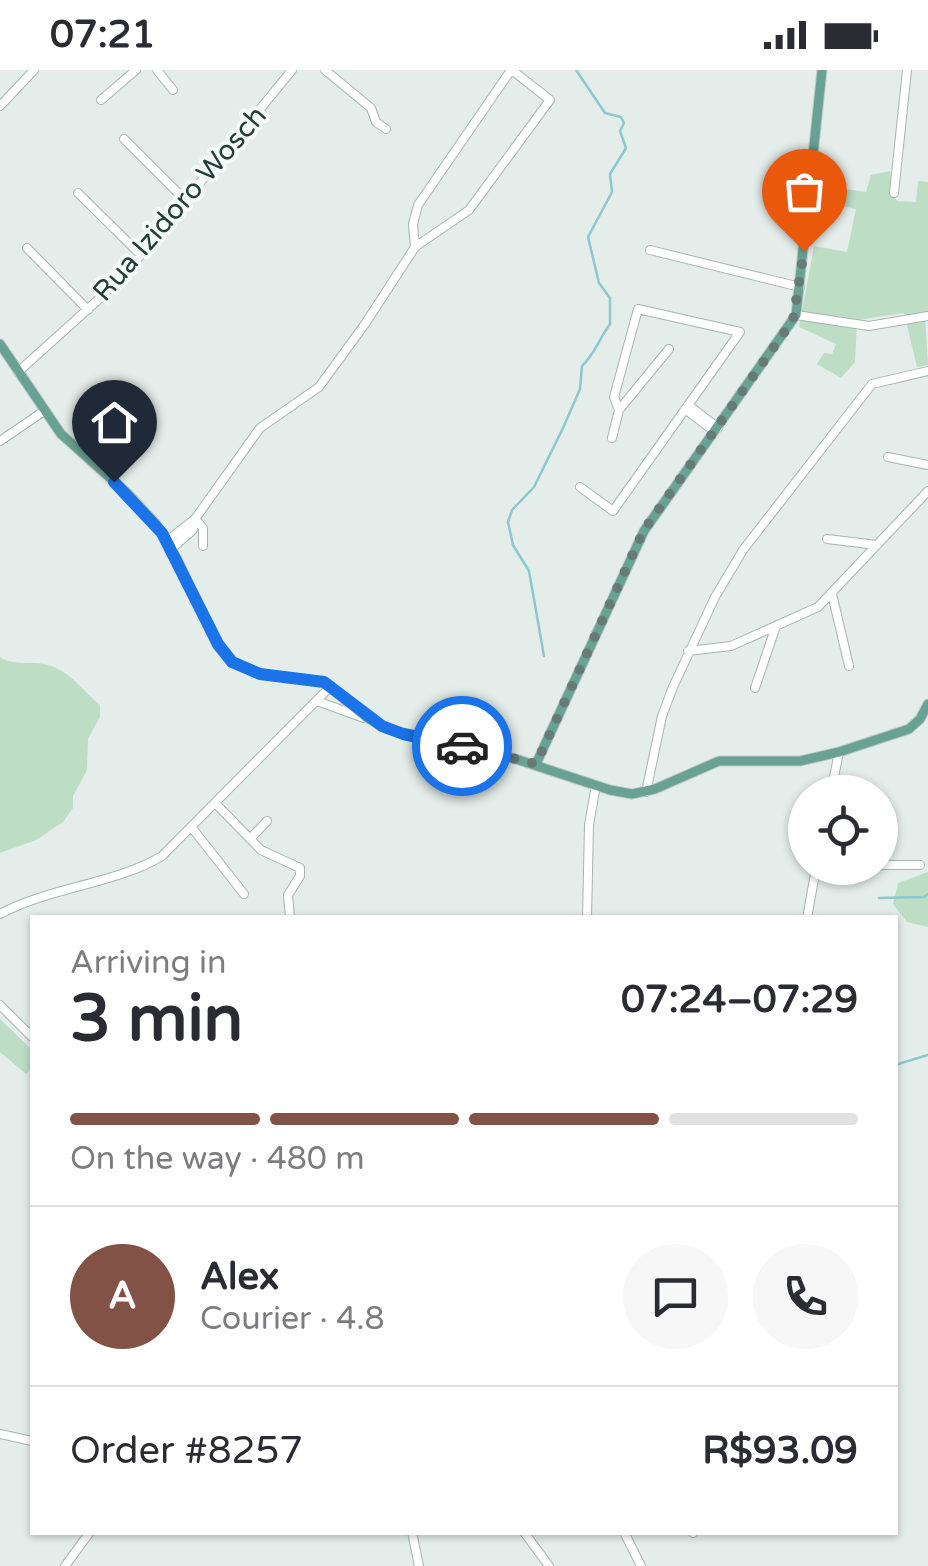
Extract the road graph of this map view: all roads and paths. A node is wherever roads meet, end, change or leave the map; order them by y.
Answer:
1 (34, 70) edge
2 (136, 70) edge
3 (158, 70) edge
4 (292, 70) edge
5 (325, 70) edge
6 (512, 70) edge
7 (822, 70) edge
8 (907, 70) edge
9 (173, 90) dead end
10 (2, 100) edge
11 (101, 100) dead end
12 (386, 129) dead end
13 (124, 139) dead end
14 (894, 192) dead end
15 (78, 193) dead end
16 (186, 200) junction
17 (415, 246) junction
18 (28, 248) dead end
19 (650, 250) dead end
20 (141, 255) junction
21 (800, 287) junction
22 (88, 310) junction
23 (796, 314) junction
24 (928, 316) edge
25 (0, 344) edge
26 (669, 349) dead end
27 (928, 371) edge
28 (18, 372) junction
29 (687, 407) junction
30 (619, 410) junction
31 (44, 411) junction
32 (716, 430) junction
33 (612, 438) dead end
34 (0, 441) edge
35 (888, 457) dead end
36 (928, 465) edge
37 (580, 487) dead end
38 (928, 491) edge
39 (195, 519) junction
40 (826, 539) dead end
41 (169, 545) junction
42 (877, 545) junction
43 (203, 546) dead end
44 (832, 594) junction
45 (776, 626) junction
46 (688, 651) junction
47 (848, 666) dead end
48 (331, 686) junction
49 (755, 688) dead end
50 (316, 701) junction
51 (928, 704) edge
52 (374, 722) junction
53 (840, 752) junction
54 (536, 764) junction
55 (835, 775) edge
56 (596, 785) junction
57 (646, 792) junction
58 (215, 803) junction
59 (266, 821) dead end
60 (192, 828) junction
61 (250, 839) junction
62 (920, 864) dead end
63 (898, 865) edge
64 (813, 885) edge
65 (244, 894) dead end
66 (0, 914) edge
67 (290, 915) edge
68 (587, 915) edge
69 (808, 915) edge
70 (0, 1005) edge
71 (30, 1035) edge
72 (0, 1434) edge
73 (30, 1441) edge
74 (88, 1535) edge
75 (413, 1535) edge
76 (526, 1535) edge
77 (626, 1535) edge
78 (65, 1566) edge
79 (419, 1566) edge
80 (549, 1566) edge
81 (641, 1566) edge

1 - 10 street
2 - 11 street
3 - 9 street
4 - 16 street, Rua Izidoro Wosch
5 - 12 street
6 - 17 street
6 - 17 street
7 - 21 main road
8 - 14 street
13 - 16 street
15 - 20 street
16 - 20 street, Rua Izidoro Wosch
17 - 39 street
18 - 22 street
19 - 21 street
20 - 22 street, Rua Izidoro Wosch
21 - 23 main road
22 - 28 street, Rua Izidoro Wosch
23 - 24 street
23 - 32 main road
25 - 28 main road
26 - 30 street
27 - 46 street
28 - 31 main road
29 - 30 street
29 - 32 street
29 - 37 street
30 - 33 street
31 - 34 street
31 - 41 main road
32 - 54 main road
35 - 36 street
38 - 42 street
39 - 41 street
39 - 43 street
40 - 42 street
41 - 48 main road
42 - 44 street
44 - 45 street
44 - 47 street
45 - 46 street
45 - 49 street
46 - 57 street
48 - 50 street
48 - 52 main road
50 - 52 street
50 - 58 street
51 - 53 main road
52 - 54 main road
53 - 55 street
53 - 57 main road
54 - 56 main road
56 - 57 main road
56 - 68 street
58 - 60 street
58 - 61 street
59 - 61 street
60 - 65 street
60 - 66 street
61 - 67 street
62 - 63 street
64 - 69 street
70 - 71 street
72 - 73 street
74 - 78 street
75 - 79 street
76 - 80 street
77 - 81 street

